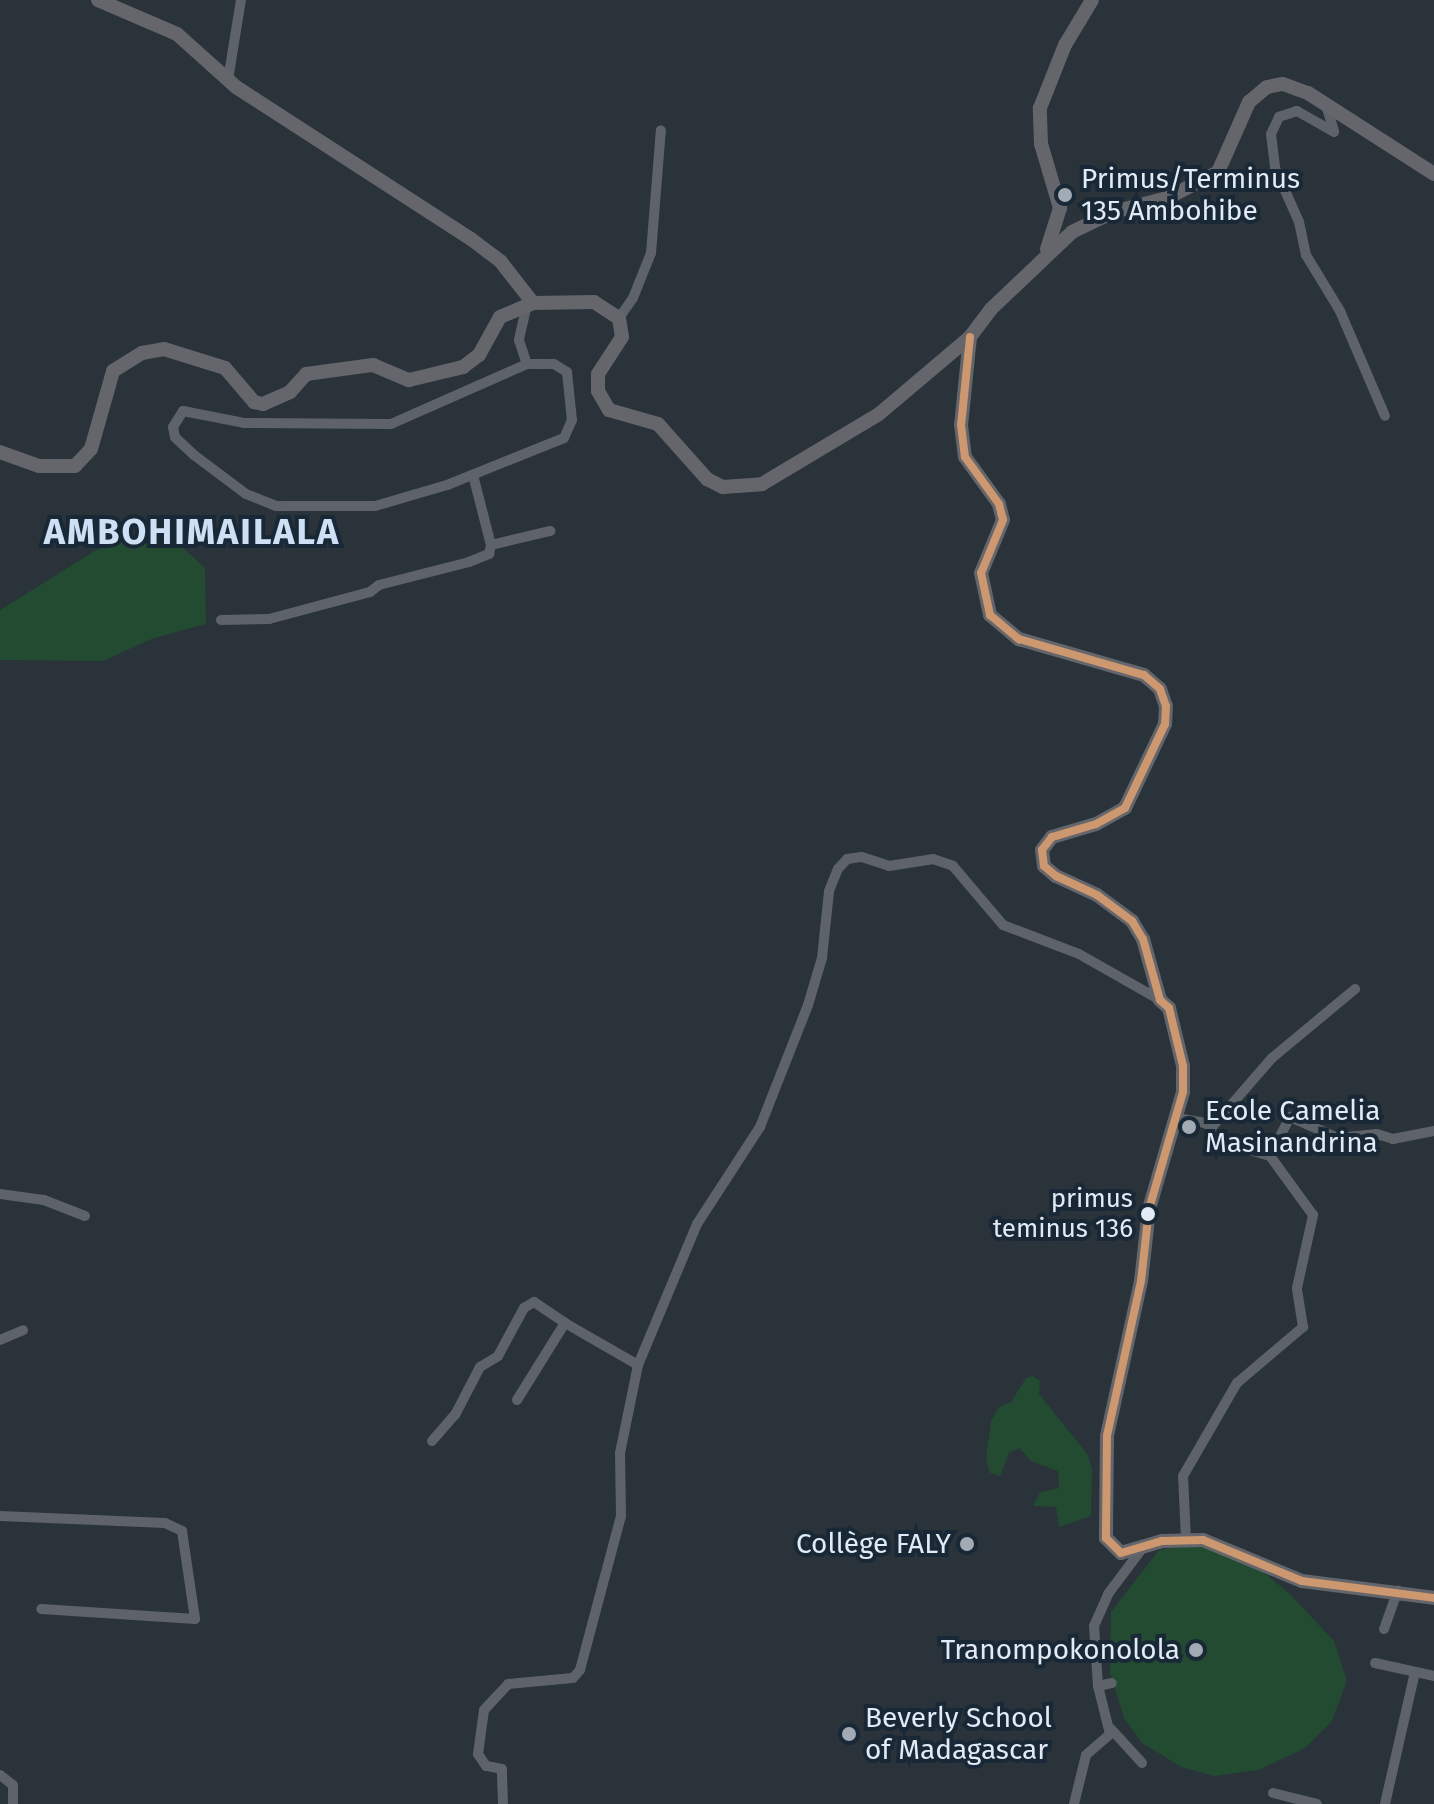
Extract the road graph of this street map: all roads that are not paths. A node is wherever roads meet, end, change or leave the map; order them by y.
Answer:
1 (98, 0) edge
2 (114, 0) edge
3 (241, 0) edge
4 (1092, 0) edge
5 (128, 10) junction
6 (228, 80) junction
7 (1326, 103) junction
8 (661, 130) dead end
9 (1434, 174) edge
10 (1044, 256) junction
11 (530, 306) junction
12 (619, 318) junction
13 (970, 337) junction
14 (527, 364) junction
15 (1385, 416) dead end
16 (0, 452) edge
17 (473, 475) junction
18 (550, 531) dead end
19 (491, 545) junction
20 (221, 620) dead end
21 (1355, 989) dead end
22 (1160, 1000) junction
23 (1177, 1118) junction
24 (1212, 1127) junction
25 (1434, 1131) edge
26 (1270, 1156) junction
27 (0, 1194) edge
28 (85, 1216) dead end
29 (565, 1323) junction
30 (23, 1330) dead end
31 (0, 1340) edge
32 (638, 1365) junction
33 (517, 1400) dead end
34 (432, 1441) dead end
35 (0, 1516) edge
36 (1186, 1539) junction
37 (1141, 1550) junction
38 (1398, 1590) junction
39 (1434, 1598) edge
40 (41, 1609) dead end
41 (1384, 1629) dead end
42 (1375, 1663) dead end
43 (1415, 1672) junction
44 (1434, 1676) edge
45 (1112, 1683) dead end
46 (1098, 1686) junction
47 (1111, 1729) junction
48 (1142, 1763) dead end
49 (0, 1775) edge
50 (1273, 1793) dead end
51 (13, 1804) edge
52 (503, 1804) edge
53 (1074, 1804) edge
54 (1317, 1804) edge
55 (1385, 1804) edge

1 - 5 street
2 - 5 street
3 - 6 street
4 - 10 street
5 - 6 street
6 - 11 street
7 - 9 street
7 - 10 street
7 - 15 street
8 - 12 street
10 - 13 street
11 - 12 street
11 - 14 street
11 - 16 street
12 - 13 street
13 - 22 street
14 - 17 street
14 - 17 street
17 - 19 street
18 - 19 street
19 - 20 street
21 - 24 street
22 - 23 street
22 - 32 street
23 - 24 street
23 - 37 street
24 - 26 street
25 - 26 street
26 - 36 street
27 - 28 street
29 - 32 street
29 - 33 street
29 - 34 street
30 - 31 street
32 - 52 street
35 - 40 street
36 - 37 street
36 - 38 street
37 - 46 street
38 - 39 street
38 - 41 street
42 - 43 street
43 - 44 street
43 - 55 street
45 - 46 street
46 - 47 street
47 - 48 street
47 - 53 street
49 - 51 street
50 - 54 street

